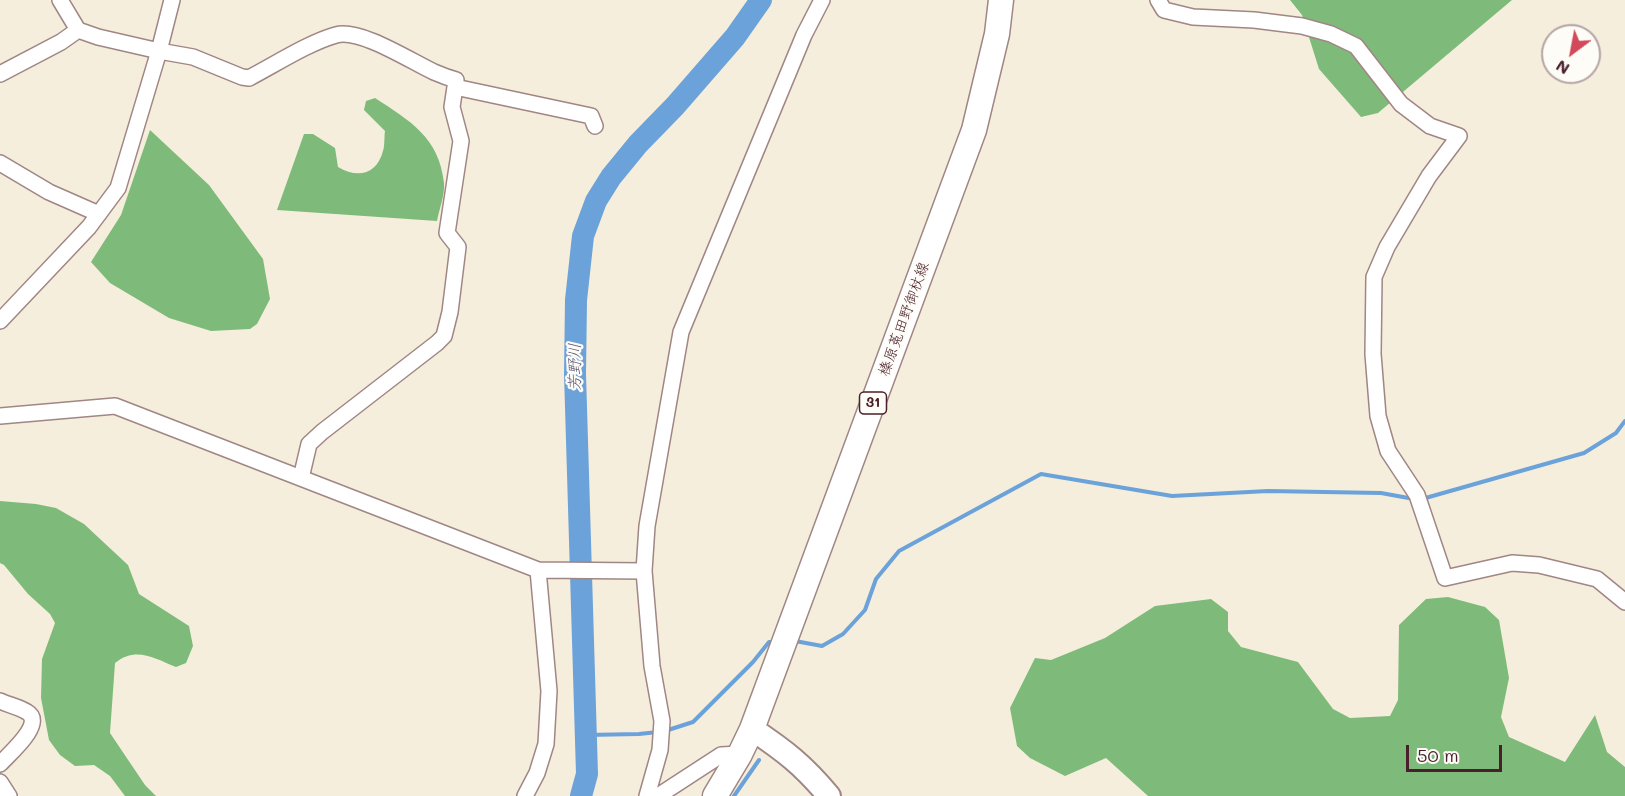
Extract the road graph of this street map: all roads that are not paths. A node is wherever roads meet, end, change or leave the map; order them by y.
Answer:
1 (60, 0) edge
2 (172, 0) edge
3 (822, 0) edge
4 (1001, 0) edge
5 (1158, 0) edge
6 (78, 30) junction
7 (159, 51) junction
8 (0, 74) edge
9 (456, 80) dead end
10 (595, 126) dead end
11 (0, 163) edge
12 (99, 214) junction
13 (0, 321) edge
14 (0, 416) edge
15 (301, 478) junction
16 (543, 570) junction
17 (641, 571) junction
18 (1625, 602) edge
19 (0, 701) edge
20 (752, 729) junction
21 (740, 754) junction
22 (0, 764) edge
23 (0, 782) edge
24 (9, 796) edge
25 (525, 796) edge
26 (647, 796) edge
27 (658, 796) edge
28 (715, 796) edge
29 (829, 796) edge

1 - 6 street
2 - 7 street
3 - 17 street
4 - 20 main road, 榛原菟田野御杖線 / 31
5 - 18 street
6 - 7 street
6 - 8 street
7 - 9 street
7 - 12 street
10 - 15 street
11 - 12 street
12 - 13 street
14 - 15 street
15 - 16 street
16 - 17 street
16 - 25 street
17 - 26 street
19 - 22 street
20 - 21 main road, 榛原菟田野御杖線 / 31
20 - 29 main road
21 - 27 street
21 - 28 main road, 榛原菟田野御杖線 / 31
23 - 24 street

